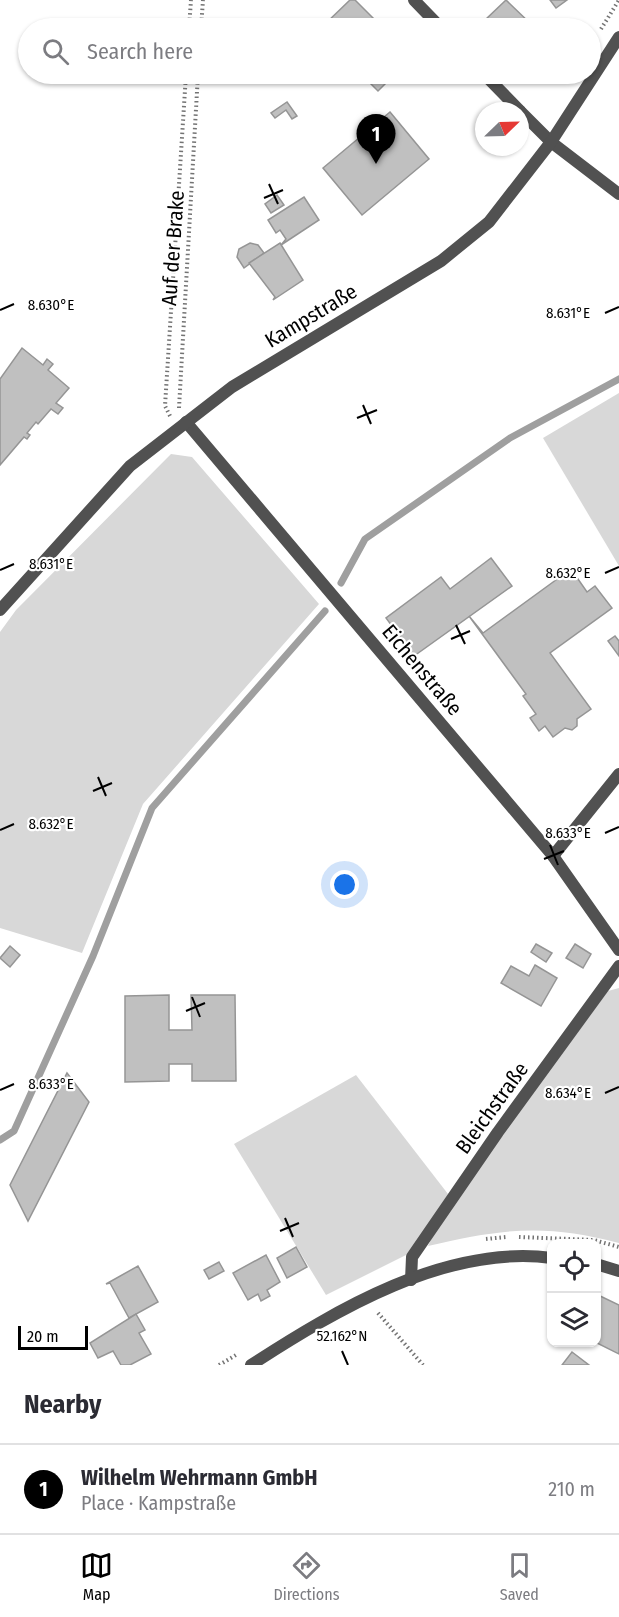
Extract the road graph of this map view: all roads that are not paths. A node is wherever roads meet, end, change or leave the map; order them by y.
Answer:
1 (414, 0) edge
2 (431, 18) edge
3 (619, 37) edge
4 (601, 65) edge
5 (494, 84) edge
6 (589, 84) edge
7 (511, 102) edge
8 (529, 120) edge
9 (551, 142) junction
10 (619, 194) edge
11 (182, 426) junction
12 (0, 610) edge
13 (619, 774) edge
14 (553, 856) junction
15 (619, 950) edge
16 (619, 966) edge
17 (547, 1258) edge
18 (601, 1265) edge
19 (619, 1271) edge
20 (411, 1280) junction
21 (251, 1365) edge

1 - 2 street
3 - 4 street, Kampstraße
5 - 7 street
6 - 9 street, Kampstraße
8 - 9 street
9 - 10 street
9 - 11 street, Kampstraße
11 - 12 street, Kampstraße
11 - 14 street, Eichenstraße
13 - 14 street
14 - 15 street, Eichenstraße
16 - 20 street, Bleichstraße
17 - 20 street
18 - 19 street
20 - 21 street

